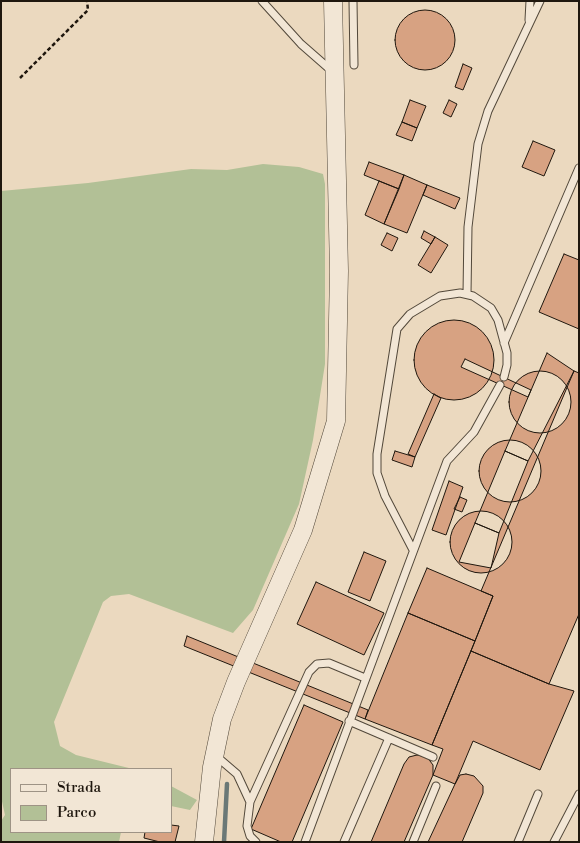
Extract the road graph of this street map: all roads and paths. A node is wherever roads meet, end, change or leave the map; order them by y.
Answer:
1 (87, 1) edge
2 (262, 1) edge
3 (333, 1) edge
4 (353, 1) edge
5 (530, 1) edge
6 (540, 1) edge
7 (528, 27) junction
8 (354, 65) dead end
9 (335, 74) junction
10 (20, 78) dead end
11 (579, 168) edge
12 (467, 294) junction
13 (504, 343) junction
14 (504, 377) dead end
15 (500, 385) dead end
16 (413, 550) junction
17 (365, 678) junction
18 (349, 721) junction
19 (388, 738) junction
20 (214, 754) junction
21 (433, 757) dead end
22 (436, 786) dead end
23 (538, 794) dead end
24 (579, 794) edge
25 (250, 802) junction
26 (204, 842) edge
27 (256, 842) edge
28 (306, 842) edge
29 (344, 842) edge
30 (413, 842) edge
31 (518, 842) edge
32 (554, 842) edge

1 - 10 path
2 - 9 lane
3 - 9 street
4 - 8 lane
5 - 7 lane
6 - 7 lane
7 - 12 lane
9 - 20 street
11 - 13 lane
12 - 13 lane
12 - 16 lane
13 - 14 lane
15 - 16 lane
16 - 17 lane
17 - 18 lane
17 - 25 lane
18 - 19 lane
18 - 28 lane
19 - 21 lane
19 - 29 lane
20 - 25 lane
20 - 26 street
22 - 30 lane
23 - 31 lane
24 - 32 lane
25 - 27 lane

